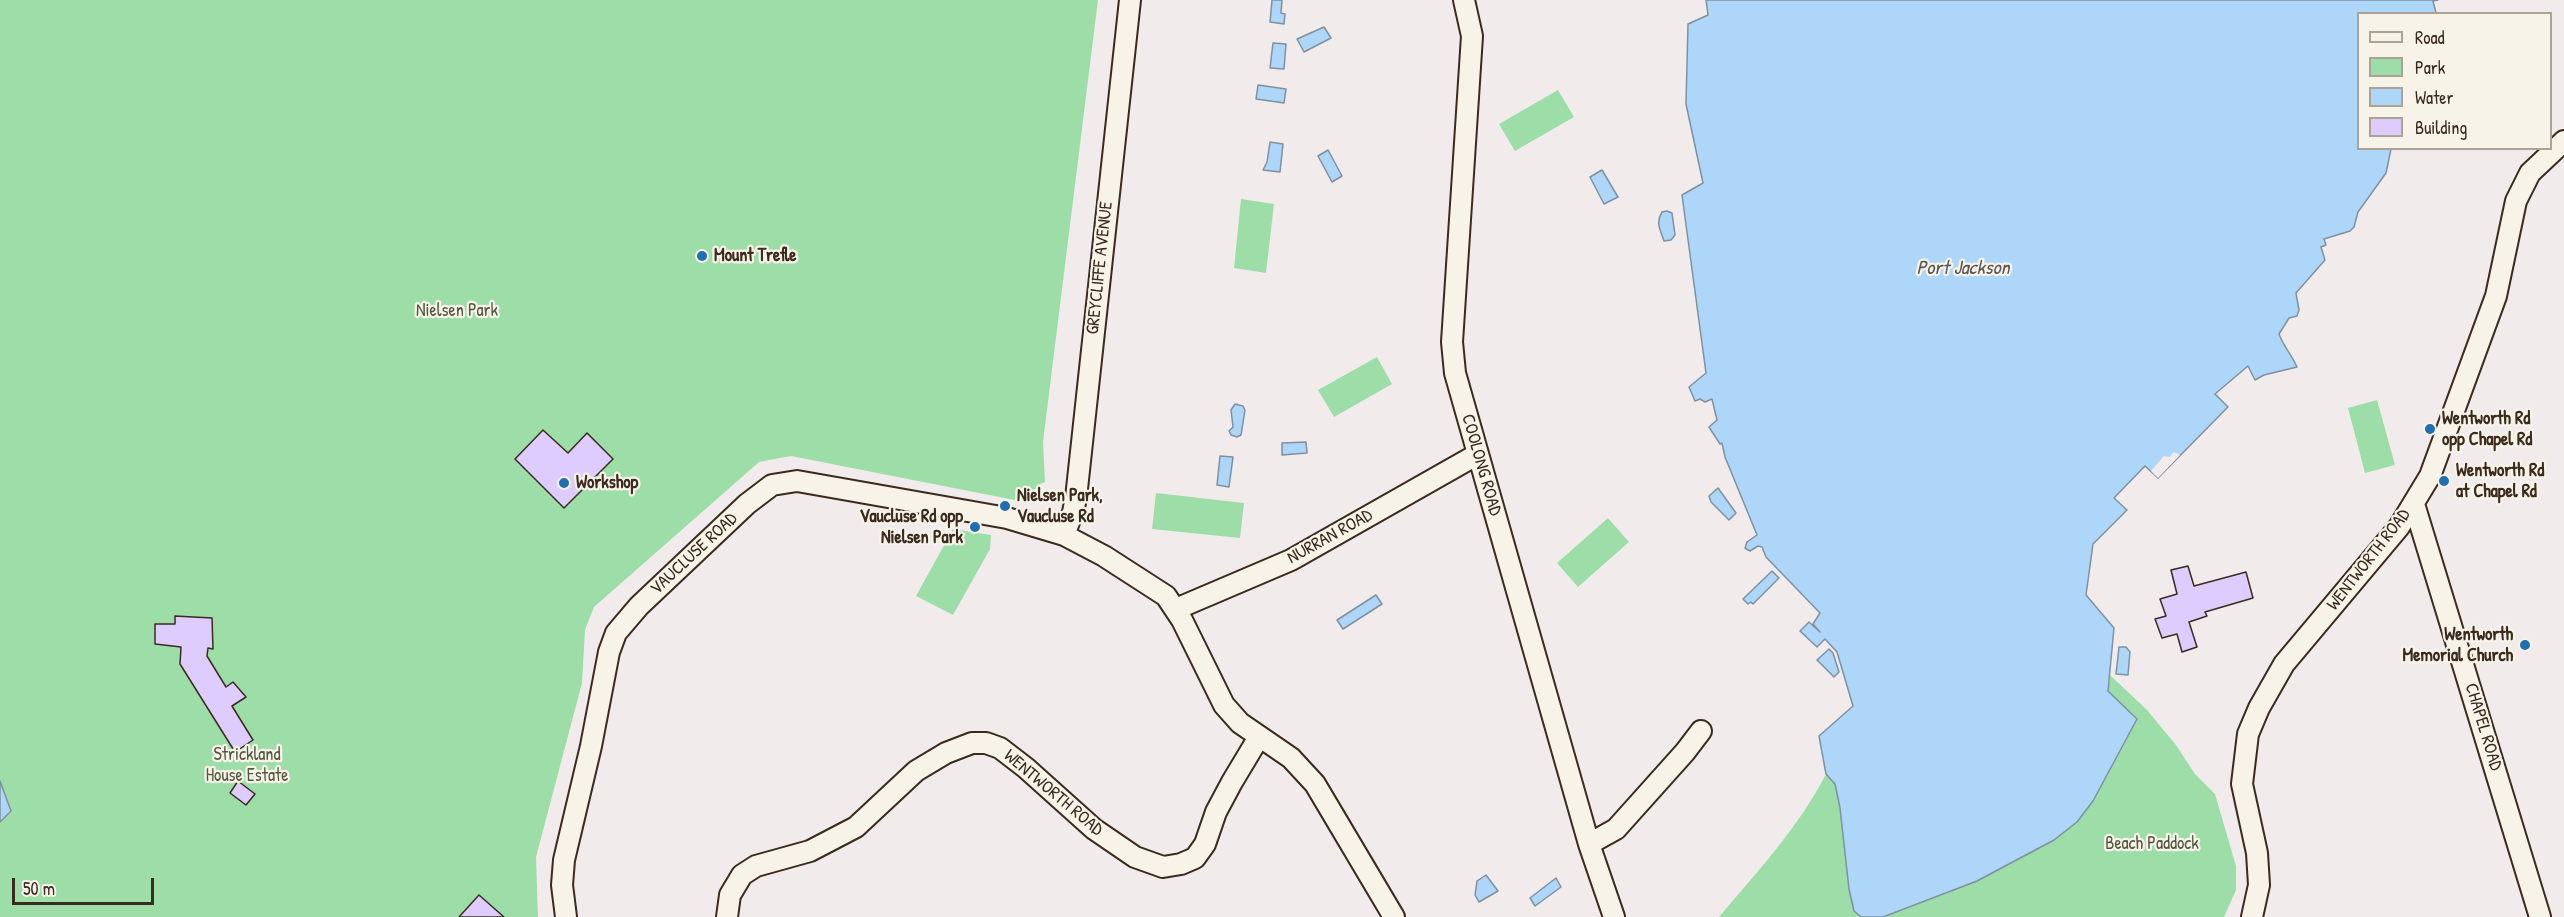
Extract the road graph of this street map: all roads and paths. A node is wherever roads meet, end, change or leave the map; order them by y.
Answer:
1 (1130, 0) edge
2 (1464, 0) edge
3 (2564, 141) edge
4 (1479, 454) junction
5 (2414, 504) junction
6 (1064, 535) junction
7 (1176, 609) junction
8 (1701, 731) dead end
9 (1259, 737) junction
10 (1589, 844) junction
11 (566, 917) edge
12 (727, 917) edge
13 (1394, 917) edge
14 (1614, 917) edge
15 (2252, 917) edge
16 (2540, 917) edge

1 - 6 street, GREYCLIFFE AVENUE
2 - 4 street, COOLONG ROAD
3 - 5 street, WENTWORTH ROAD
4 - 7 street, NURRAN ROAD
4 - 10 street, COOLONG ROAD
5 - 15 street, WENTWORTH ROAD
5 - 16 street, CHAPEL ROAD
6 - 7 street
6 - 11 street, VAUCLUSE ROAD
7 - 9 street
8 - 10 street
9 - 12 street, WENTWORTH ROAD
9 - 13 street
10 - 14 street, COOLONG ROAD

